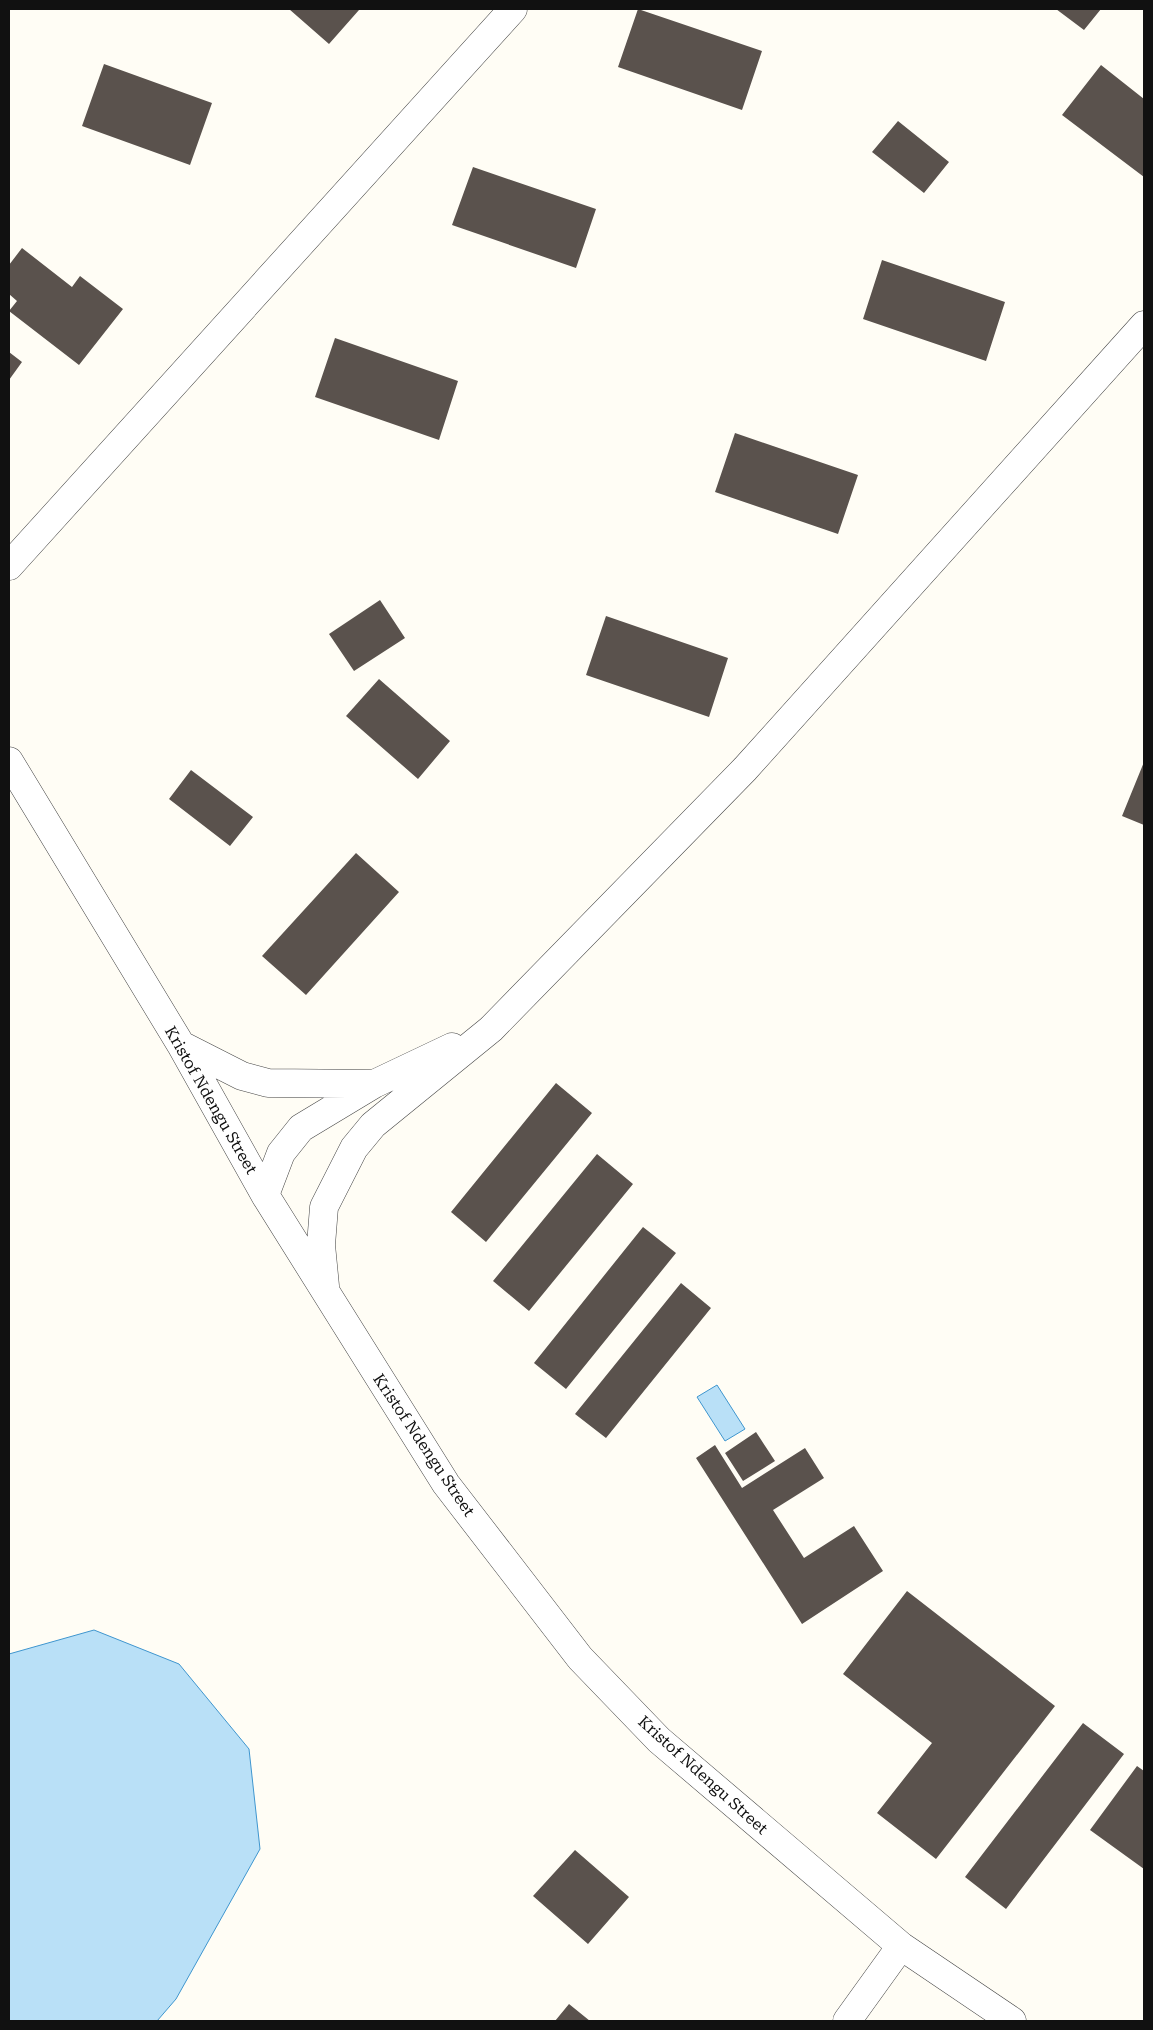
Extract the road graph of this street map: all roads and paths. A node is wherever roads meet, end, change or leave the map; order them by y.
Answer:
1 (513, 9) edge
2 (1144, 324) edge
3 (9, 566) edge
4 (9, 761) edge
5 (491, 1029) junction
6 (180, 1044) junction
7 (374, 1084) junction
8 (265, 1195) junction
9 (326, 1292) junction
10 (901, 1946) junction
11 (847, 2021) edge
12 (1012, 2021) edge

1 - 3 street
2 - 5 street
4 - 6 street, Kristof Ndengu Street
5 - 7 street
5 - 9 street
6 - 7 street
6 - 8 street, Kristof Ndengu Street
7 - 8 street
8 - 9 street, Kristof Ndengu Street
9 - 10 street, Kristof Ndengu Street
10 - 11 street
10 - 12 street, Kristof Ndengu Street

